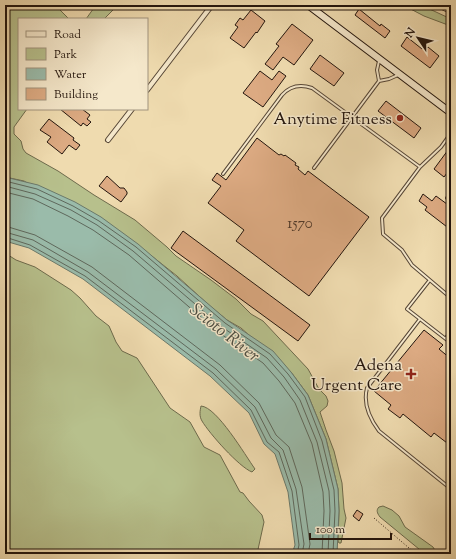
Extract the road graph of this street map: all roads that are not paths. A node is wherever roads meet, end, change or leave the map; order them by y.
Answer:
1 (212, 5) edge
2 (308, 5) edge
3 (380, 59) junction
4 (400, 74) junction
5 (379, 81) junction
6 (148, 89) edge
7 (131, 110) edge
8 (451, 113) edge
9 (352, 117) junction
10 (451, 133) edge
11 (108, 140) dead end
12 (420, 167) junction
13 (314, 168) dead end
14 (223, 174) dead end
15 (451, 193) edge
16 (447, 198) dead end
17 (429, 281) junction
18 (451, 298) edge
19 (420, 319) junction
20 (451, 331) edge
21 (445, 338) junction
22 (451, 343) edge
23 (451, 489) edge

1 - 6 street
2 - 3 main road
3 - 4 main road
3 - 5 lane
4 - 5 lane
4 - 8 main road
5 - 9 lane
7 - 11 street
9 - 12 lane
9 - 13 lane
9 - 14 lane
10 - 12 lane
12 - 17 lane
15 - 16 lane
17 - 18 lane
17 - 19 lane
19 - 21 lane
19 - 23 lane
20 - 21 lane
21 - 22 lane

